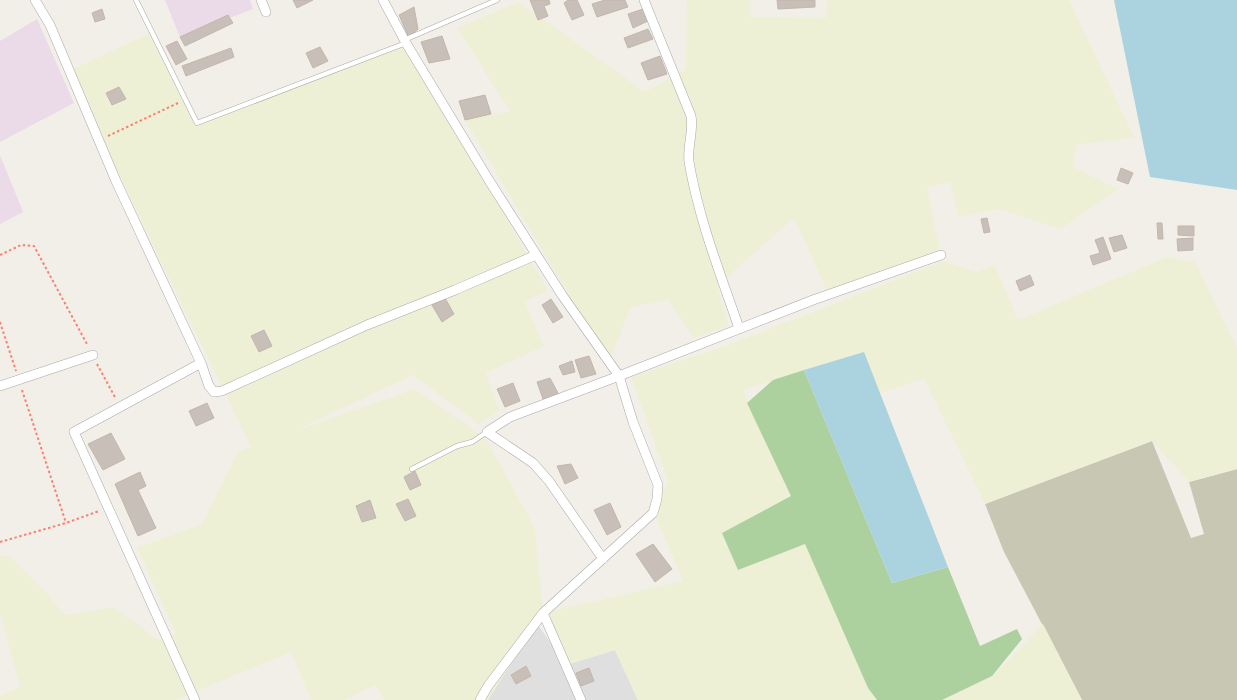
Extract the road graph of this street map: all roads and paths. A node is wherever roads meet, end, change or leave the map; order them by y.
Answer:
1 (35, 0) edge
2 (136, 0) edge
3 (261, 0) edge
4 (384, 0) edge
5 (497, 0) edge
6 (644, 0) edge
7 (266, 12) dead end
8 (405, 42) junction
9 (186, 100) junction
10 (99, 141) junction
11 (0, 255) edge
12 (536, 255) junction
13 (941, 256) dead end
14 (0, 322) edge
15 (739, 328) junction
16 (93, 355) junction
17 (201, 363) junction
18 (619, 376) junction
19 (19, 380) junction
20 (0, 386) edge
21 (120, 407) junction
22 (487, 432) junction
23 (412, 469) dead end
24 (108, 507) junction
25 (66, 523) junction
26 (0, 542) edge
27 (603, 559) junction
28 (543, 613) junction
29 (195, 700) edge
30 (480, 700) edge
31 (581, 700) edge

1 - 10 street
2 - 9 lane
3 - 7 street
4 - 8 street
5 - 8 lane
6 - 15 street
8 - 9 lane
8 - 12 street
9 - 10 path
10 - 17 street
11 - 16 path
12 - 17 street
12 - 18 street
13 - 15 street
14 - 19 path
15 - 18 street
16 - 19 street
16 - 21 path
17 - 21 street
18 - 22 street
18 - 27 street
19 - 20 street
19 - 25 path
21 - 24 street
22 - 23 lane
22 - 27 street
24 - 25 path
24 - 29 street
25 - 26 path
27 - 28 street
28 - 30 street
28 - 31 street

